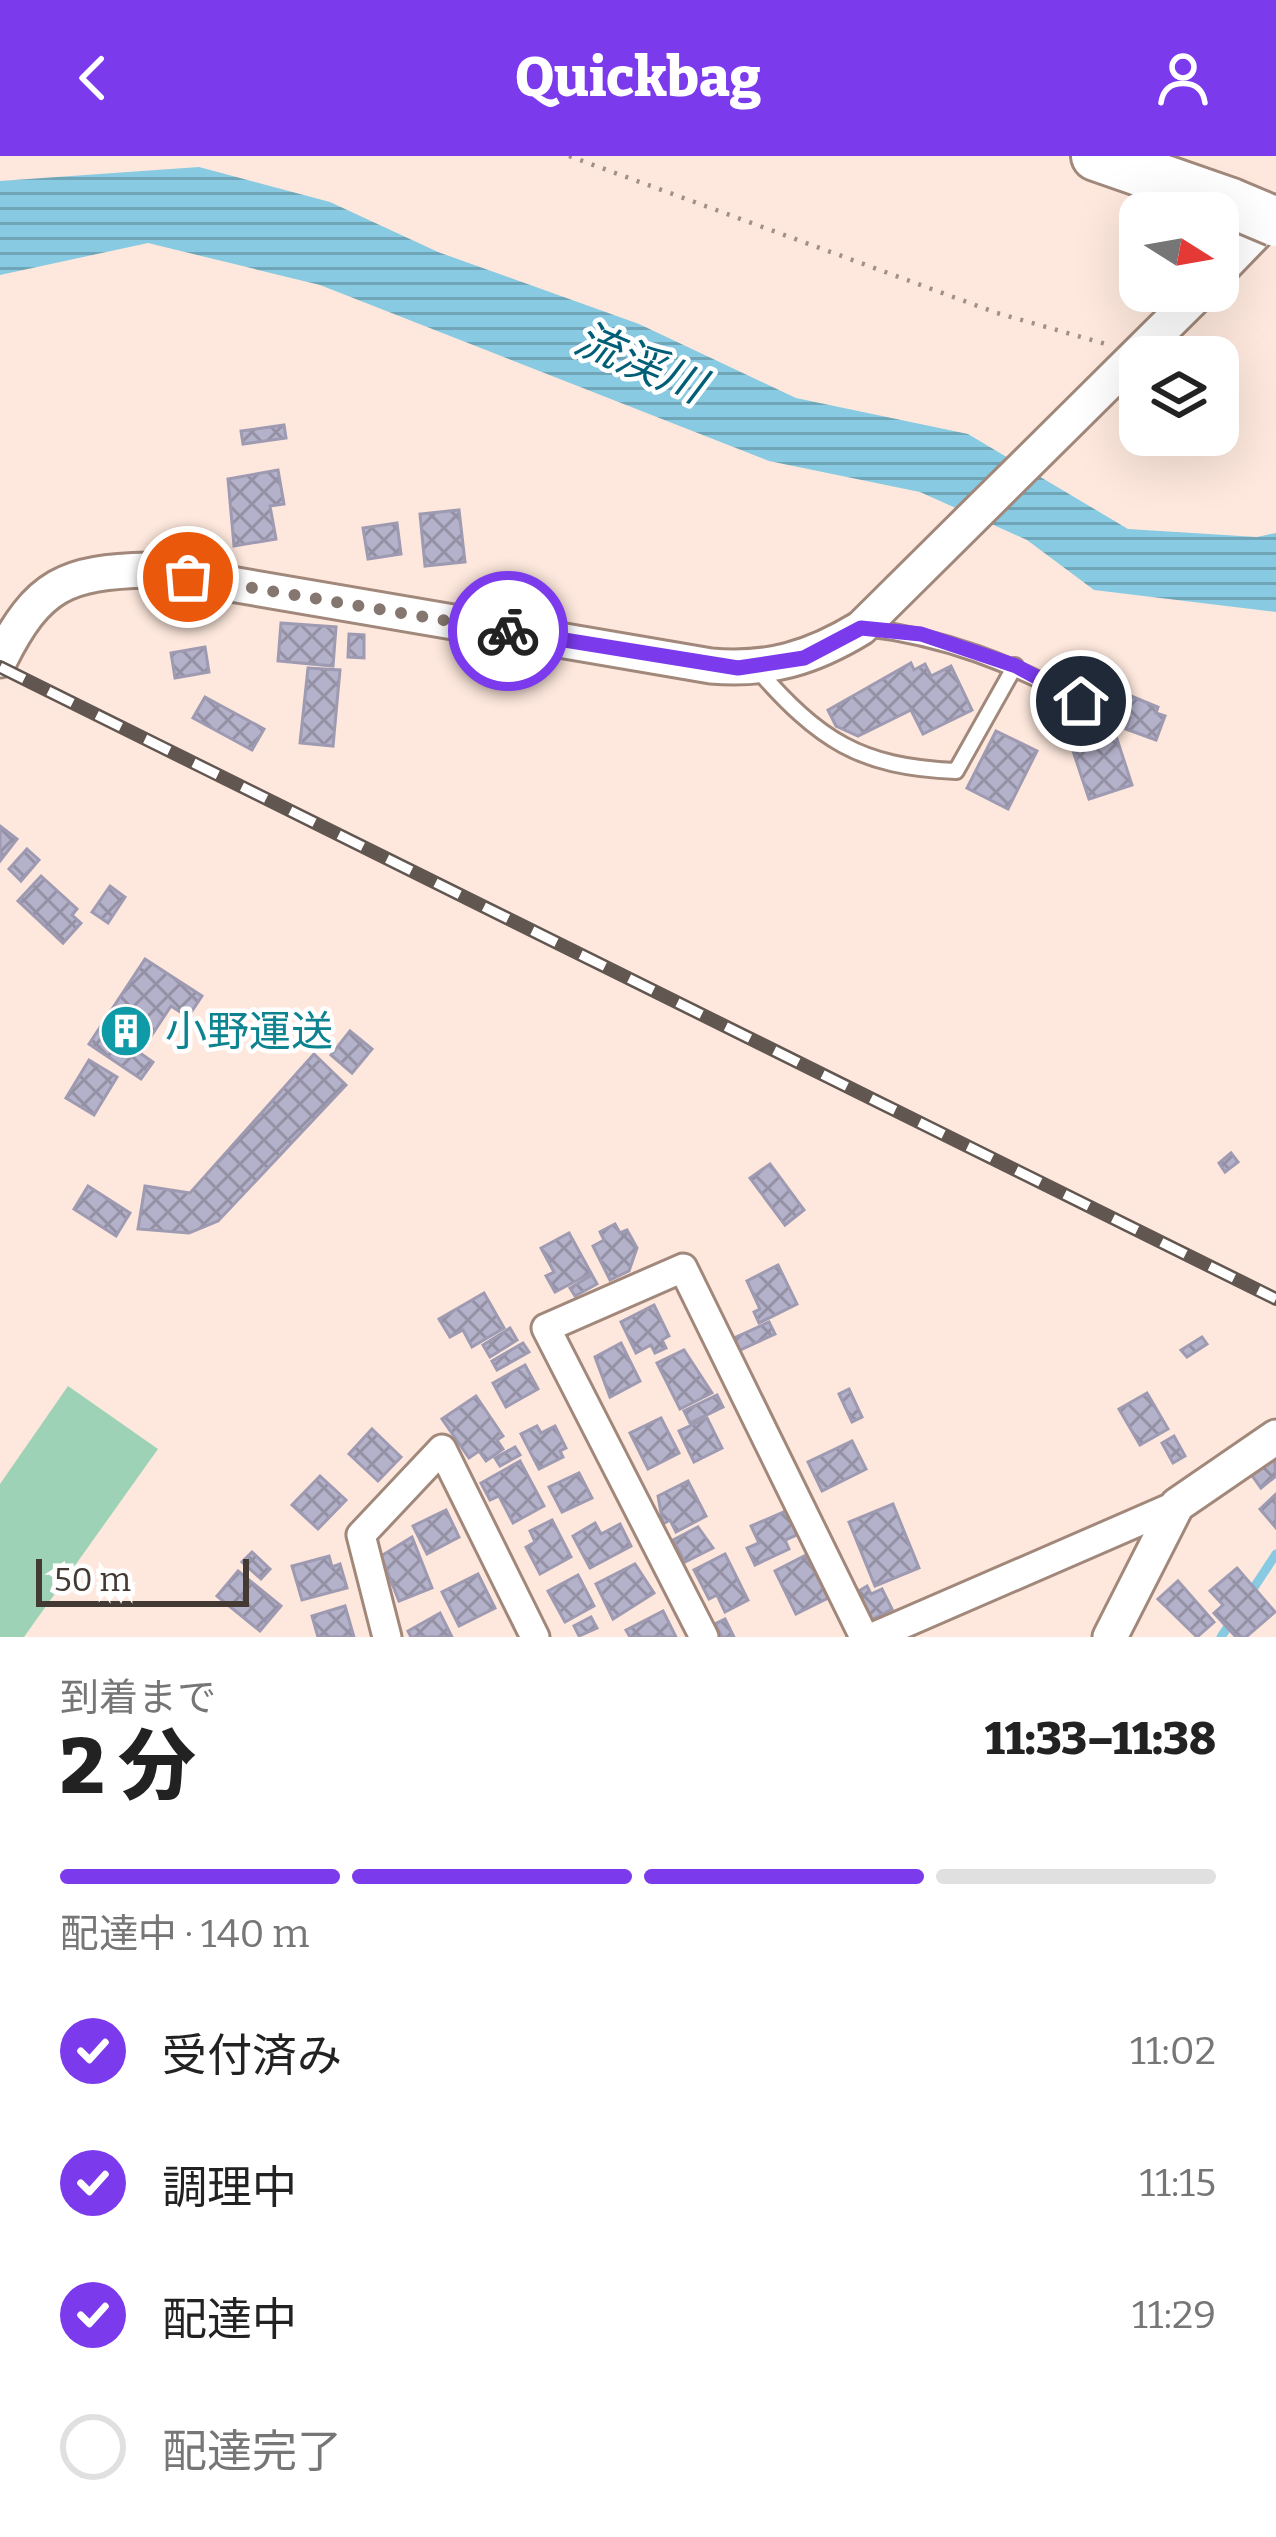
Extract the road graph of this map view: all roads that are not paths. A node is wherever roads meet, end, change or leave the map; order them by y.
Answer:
1 (1096, 156) edge
2 (1254, 208) edge
3 (1276, 222) edge
4 (1239, 235) edge
5 (1181, 312) edge
6 (861, 628) junction
7 (0, 660) edge
8 (1016, 666) junction
9 (756, 668) junction
10 (1081, 701) dead end
11 (1276, 1437) edge
12 (1177, 1505) junction
13 (388, 1637) edge
14 (535, 1637) edge
15 (704, 1637) edge
16 (868, 1637) edge
17 (1110, 1637) edge

1 - 2 highway
2 - 3 highway, bridge
2 - 4 street
5 - 6 street
6 - 8 lane
6 - 9 street
7 - 9 street
8 - 9 lane
8 - 10 lane
11 - 12 street
12 - 16 street
12 - 17 street
13 - 14 street
15 - 16 street

